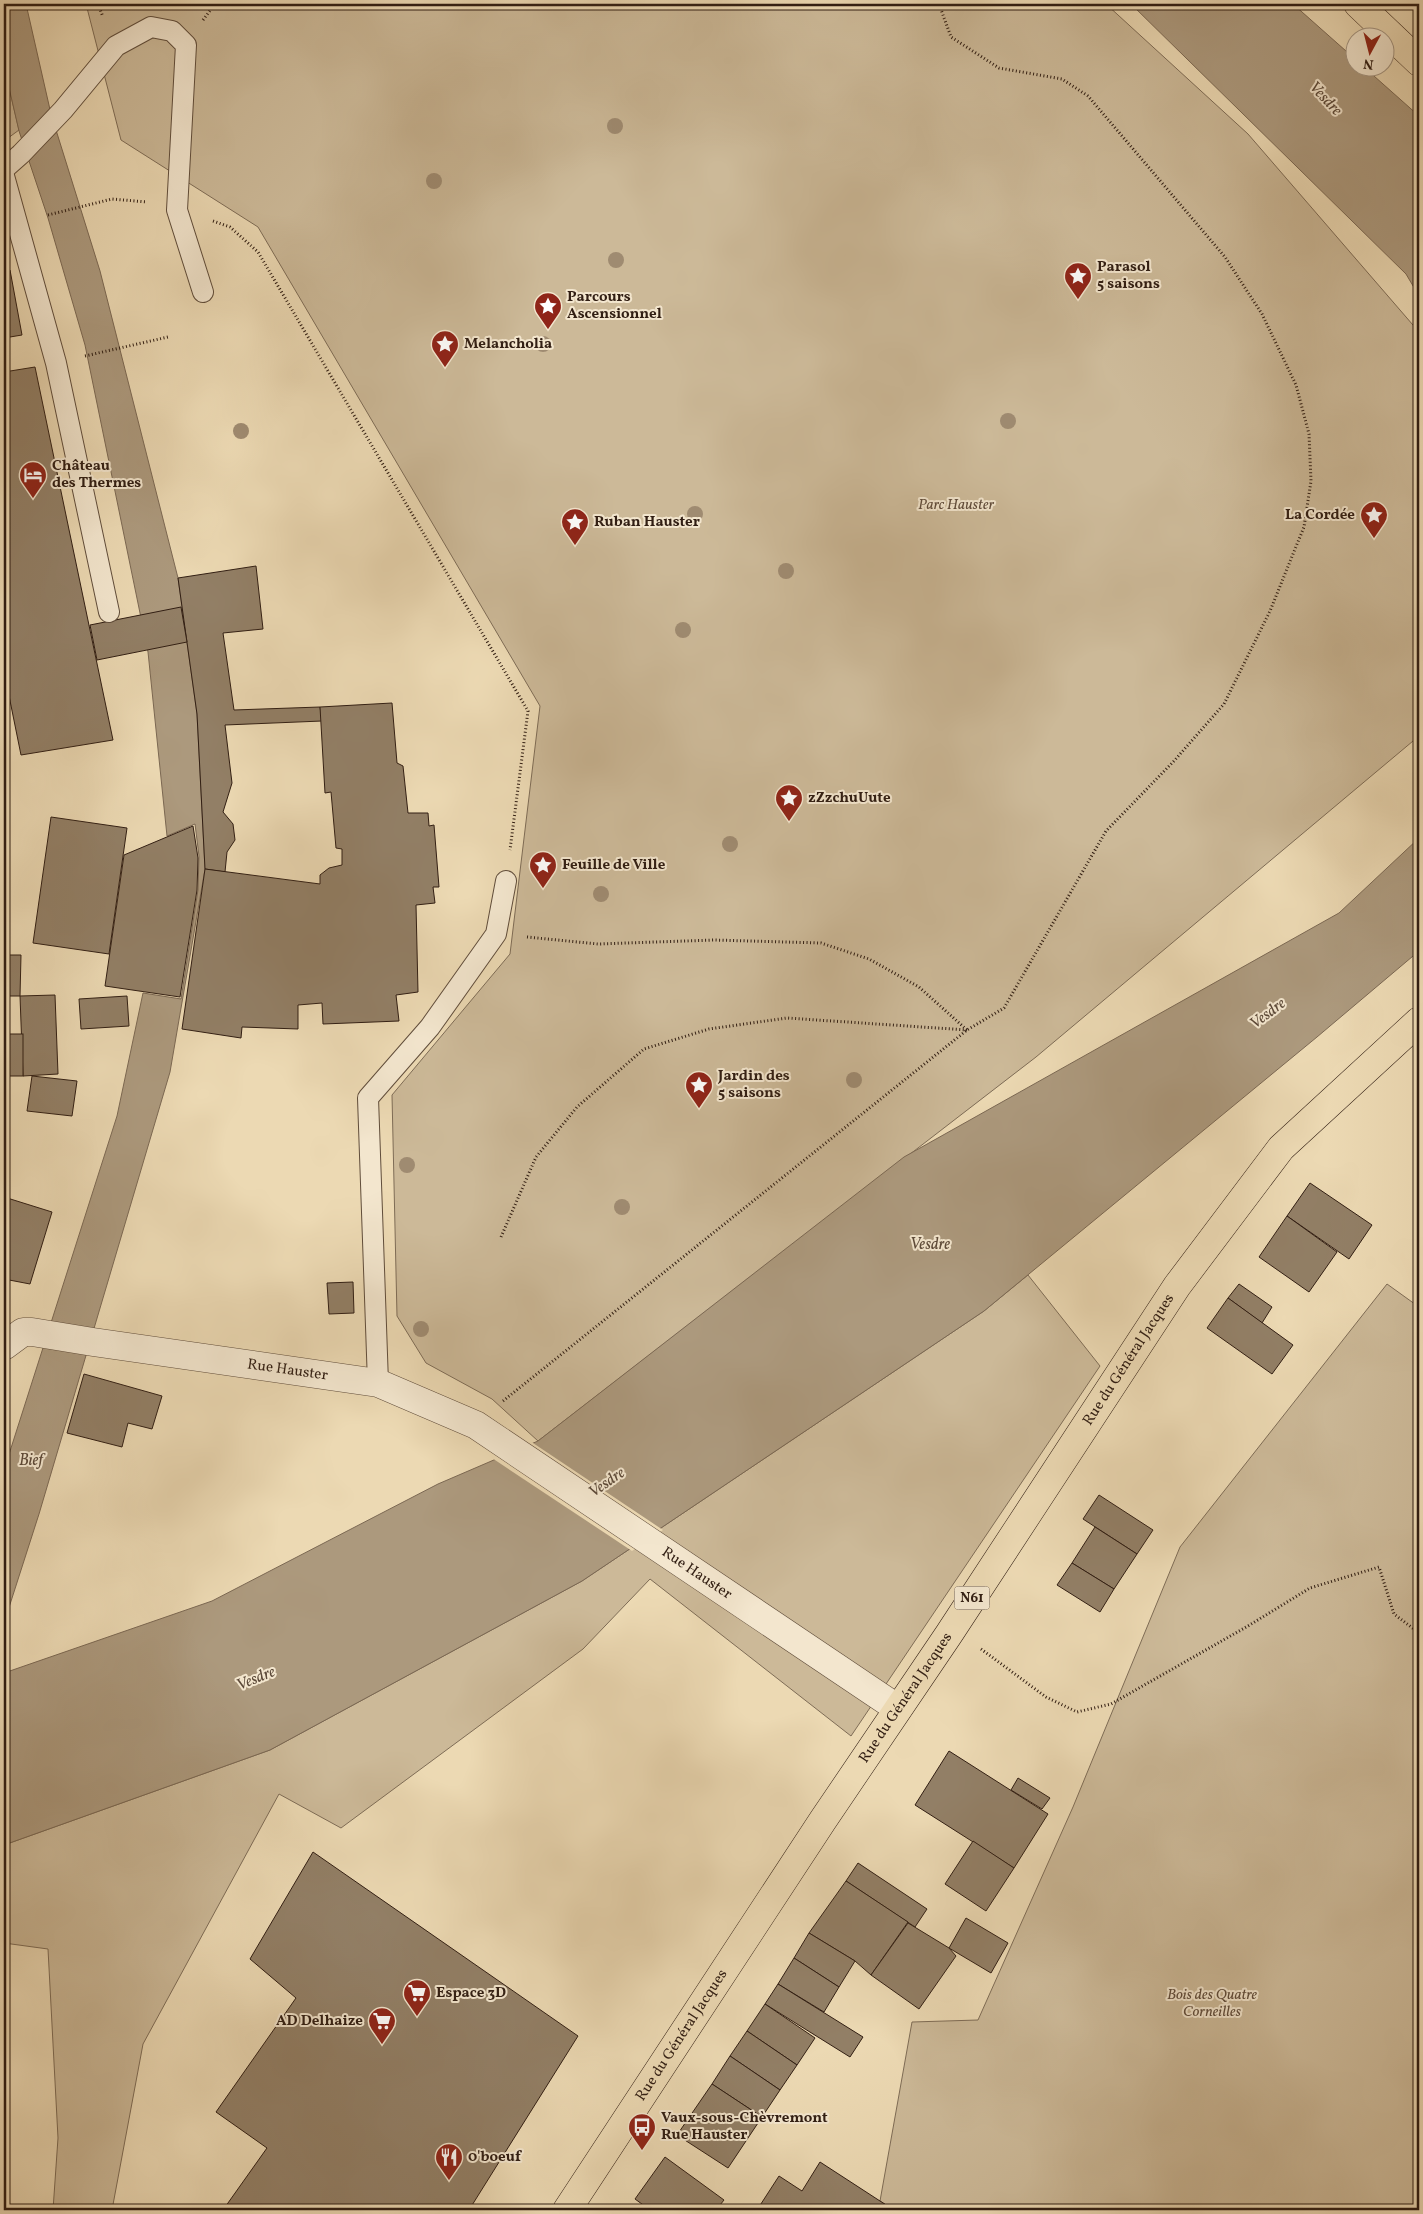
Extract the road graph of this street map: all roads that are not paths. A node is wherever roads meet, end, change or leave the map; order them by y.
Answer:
1 (1358, 4) edge
2 (1419, 62) edge
3 (4, 169) edge
4 (4, 176) edge
5 (204, 292) dead end
6 (109, 612) dead end
7 (506, 881) road end
8 (1419, 1021) edge
9 (4, 1346) edge
10 (378, 1384) junction
11 (897, 1708) junction
12 (567, 2210) edge

1 - 2 main road
3 - 5 lane
4 - 6 lane
7 - 10 lane
8 - 11 main road, Rue du Général Jacques / N61
9 - 10 street, Rue Hauster
10 - 11 street, Rue Hauster
11 - 12 main road, Rue du Général Jacques / N61

